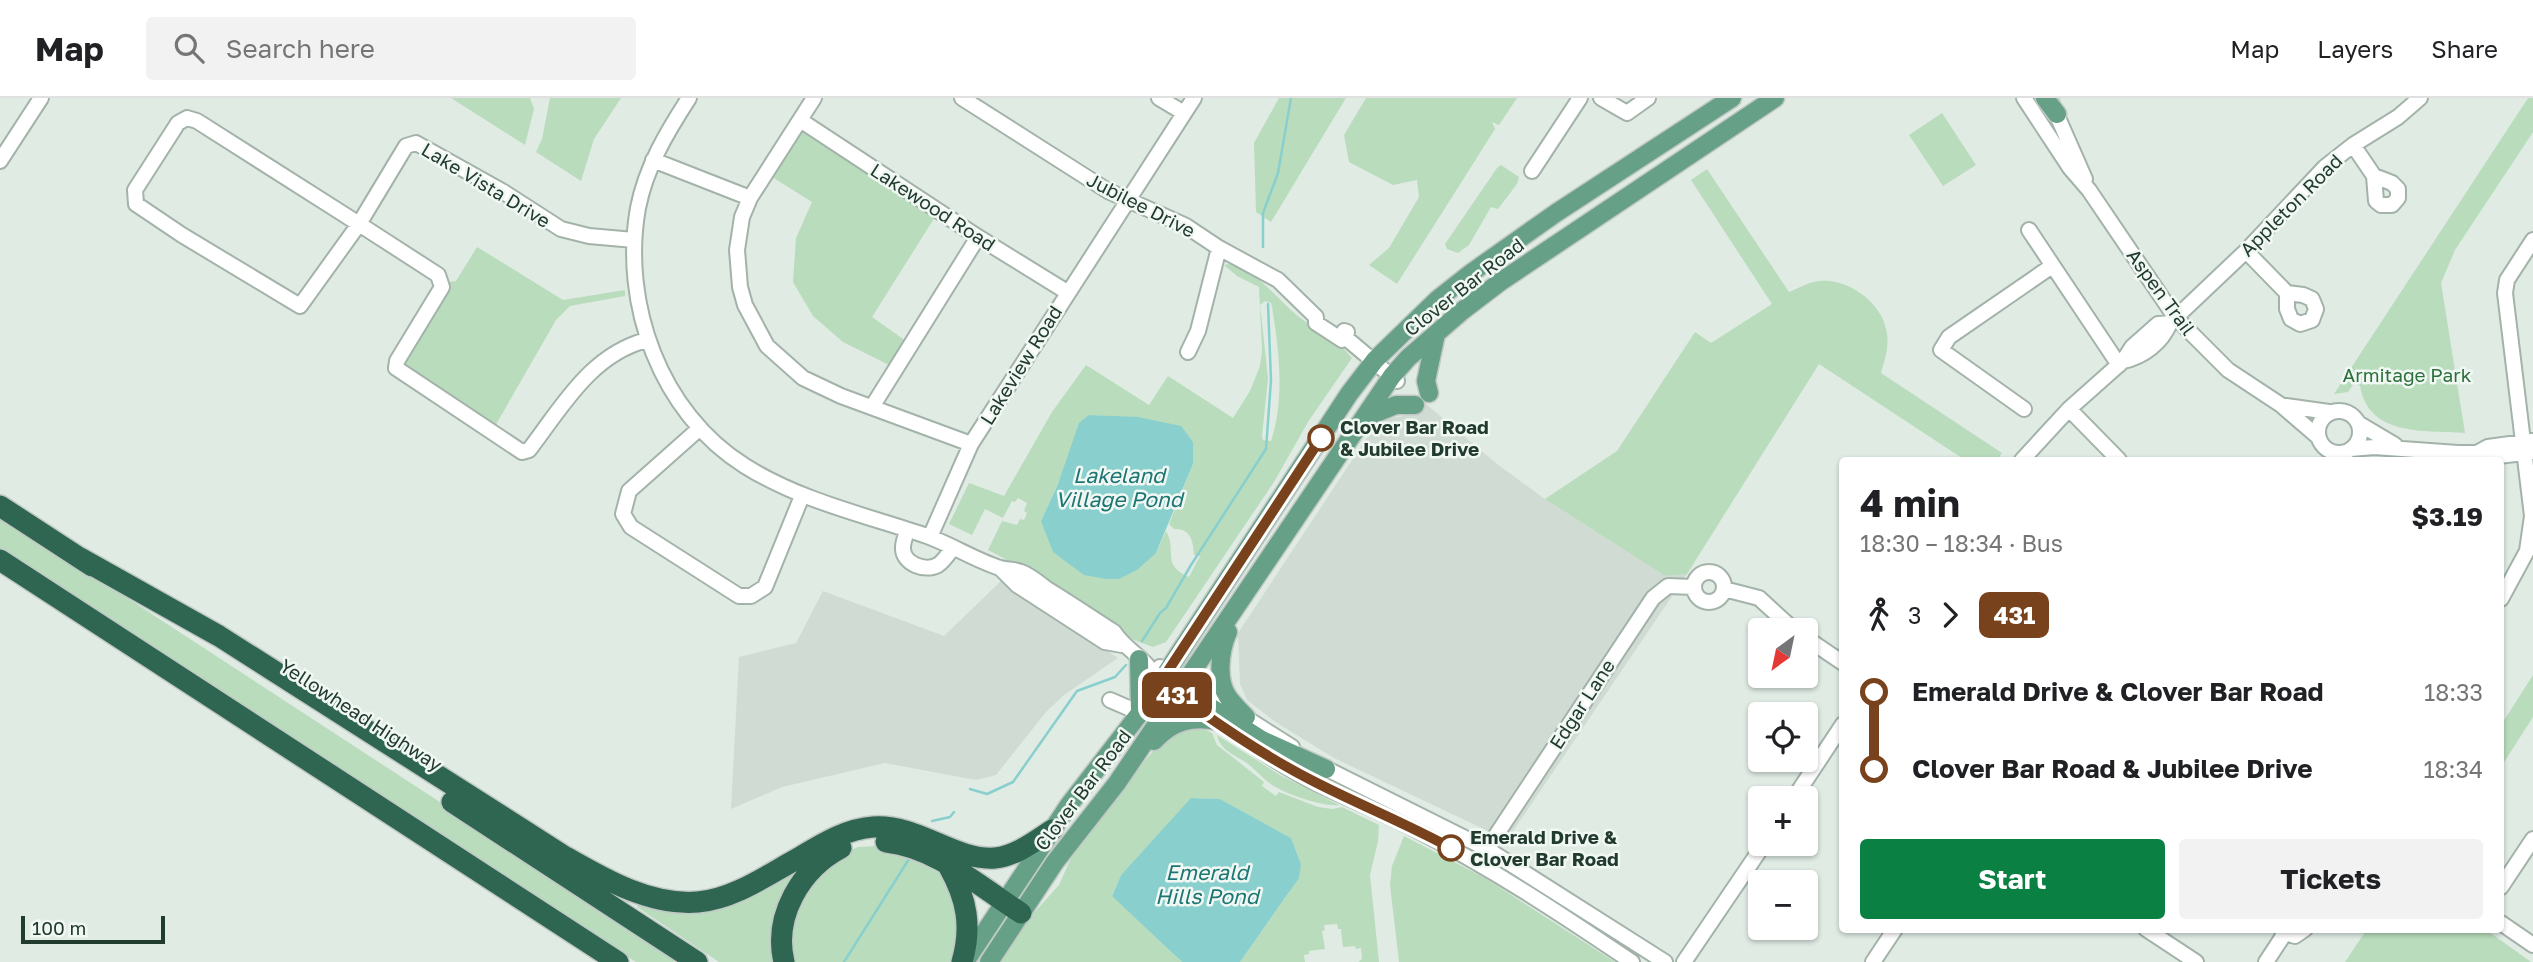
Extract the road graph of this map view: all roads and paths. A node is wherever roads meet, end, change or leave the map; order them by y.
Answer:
1 (41, 98) edge
2 (689, 98) edge
3 (814, 98) edge
4 (962, 98) edge
5 (1159, 98) edge
6 (1194, 98) edge
7 (1580, 98) edge
8 (1601, 98) edge
9 (1648, 98) edge
10 (1731, 98) edge
11 (1775, 98) edge
12 (2024, 98) edge
13 (2415, 100) edge
14 (2050, 103) edge
15 (1184, 113) junction
16 (800, 120) junction
17 (2353, 145) junction
18 (0, 160) edge
19 (653, 160) junction
20 (1532, 171) dead end
21 (2374, 176) dead end
22 (2089, 190) junction
23 (750, 198) junction
24 (1128, 202) junction
25 (359, 224) junction
26 (2029, 230) dead end
27 (978, 237) junction
28 (634, 240) junction
29 (2533, 240) edge
30 (1219, 248) junction
31 (1503, 251) junction
32 (2245, 251) junction
33 (2052, 266) junction
34 (1067, 292) junction
35 (2287, 293) dead end
36 (2172, 320) junction
37 (1436, 334) junction
38 (647, 340) junction
39 (1188, 352) dead end
40 (1375, 360) junction
41 (2121, 363) junction
42 (1394, 379) junction
43 (2281, 405) junction
44 (872, 407) junction
45 (2024, 409) dead end
46 (2069, 409) junction
47 (2329, 412) junction
48 (1364, 418) junction
49 (2358, 423) junction
50 (700, 428) junction
51 (2319, 439) junction
52 (971, 444) junction
53 (2529, 447) edge
54 (2403, 449) junction
55 (2346, 454) edge
56 (2025, 457) edge
57 (2115, 457) edge
58 (2320, 457) edge
59 (802, 496) junction
60 (0, 506) edge
61 (907, 530) junction
62 (930, 537) junction
63 (954, 548) junction
64 (1277, 550) junction
65 (80, 558) junction
66 (0, 560) edge
67 (1693, 587) junction
68 (1724, 589) junction
69 (2504, 589) edge
70 (1237, 609) junction
71 (1781, 618) edge
72 (1818, 646) edge
73 (1839, 660) edge
74 (1143, 662) junction
75 (1174, 683) junction
76 (1110, 700) dead end
77 (1140, 713) junction
78 (1246, 717) junction
79 (1217, 721) junction
80 (1839, 730) edge
81 (1326, 769) junction
82 (1117, 783) junction
83 (1802, 786) edge
84 (1052, 830) junction
85 (932, 840) junction
86 (2532, 844) edge
87 (1487, 849) junction
88 (1756, 856) edge
89 (948, 866) junction
90 (2504, 883) edge
91 (1016, 903) junction
92 (2504, 925) edge
93 (1892, 933) edge
94 (2152, 933) edge
95 (2282, 933) edge
96 (2533, 945) edge
97 (618, 962) edge
98 (697, 962) edge
99 (784, 962) edge
100 (964, 962) edge
101 (989, 962) edge
102 (1632, 962) edge
103 (1665, 962) edge
104 (1685, 962) edge
105 (1873, 962) edge
106 (2196, 962) edge
107 (2266, 962) edge

1 - 18 street
2 - 19 street
3 - 16 street
4 - 24 street, Jubilee Drive
5 - 15 street
6 - 15 street, Lakeview Road
7 - 20 street
8 - 9 street
10 - 31 main road, Clover Bar Road
11 - 37 main road, Clover Bar Road
12 - 22 street, Aspen Trail
13 - 17 street, Appleton Road
14 - 22 street, Aspen Trail
15 - 24 street, Lakeview Road
16 - 23 street
16 - 27 street, Lakewood Road
17 - 21 street
17 - 32 street, Appleton Road
19 - 23 street
19 - 28 street
22 - 36 street, Aspen Trail
23 - 44 street
24 - 30 street, Jubilee Drive
24 - 34 street, Lakeview Road
25 - 25 street, Lake Vista Drive
25 - 28 street, Lake Vista Drive
25 - 38 street
26 - 33 street
27 - 34 street, Lakewood Road
27 - 44 street
28 - 38 street
29 - 53 street
30 - 39 street
30 - 40 street, Jubilee Drive
31 - 40 main road, Clover Bar Road
31 - 42 main road
32 - 35 street
32 - 36 street, Appleton Road
33 - 41 street
33 - 45 street
34 - 52 street, Lakeview Road
36 - 41 street, Appleton Road
36 - 43 street, Aspen Trail
37 - 42 main road, Clover Bar Road
37 - 48 main road
38 - 50 street
40 - 42 street
40 - 64 main road
40 - 75 main road, Clover Bar Road
41 - 46 street, Appleton Road
42 - 48 main road, Clover Bar Road
43 - 47 street, Aspen Trail
43 - 51 street, Aspen Trail
44 - 52 street
46 - 56 street, Appleton Road
46 - 57 street
47 - 49 street, Aspen Trail
47 - 51 street
48 - 64 main road, Clover Bar Road
49 - 54 street, Aspen Trail
49 - 55 street
50 - 59 street
50 - 59 street
51 - 55 street, Aspen Trail
51 - 58 street
52 - 62 street, Lakeview Road
53 - 54 street, Aspen Trail
53 - 69 street
54 - 55 street, Aspen Trail
59 - 61 street
60 - 65 highway, Yellowhead Highway
61 - 62 street
61 - 63 street
62 - 63 street
63 - 74 street
64 - 70 main road, Clover Bar Road
65 - 85 highway
65 - 98 highway, Yellowhead Highway
66 - 97 highway
67 - 68 street, Edgar Lane
67 - 68 street, Edgar Lane
67 - 87 street, Edgar Lane
68 - 71 street, Edgar Lane
70 - 75 main road, Clover Bar Road
70 - 78 main road
72 - 73 street
74 - 75 street
74 - 77 main road
75 - 77 main road, Clover Bar Road
75 - 78 street
75 - 79 street
75 - 81 main road
75 - 82 main road, Clover Bar Road
76 - 77 street
77 - 84 main road, Clover Bar Road
78 - 81 street
79 - 82 main road
79 - 102 street
80 - 83 street
81 - 87 street
82 - 91 main road, Clover Bar Road
84 - 85 highway
84 - 91 main road, Clover Bar Road
85 - 91 highway
86 - 90 street
87 - 103 street
88 - 104 street
89 - 91 highway
89 - 99 highway
89 - 100 highway
91 - 100 main road, Clover Bar Road
91 - 101 main road, Clover Bar Road
92 - 96 street
93 - 105 street
94 - 106 street
95 - 107 street

